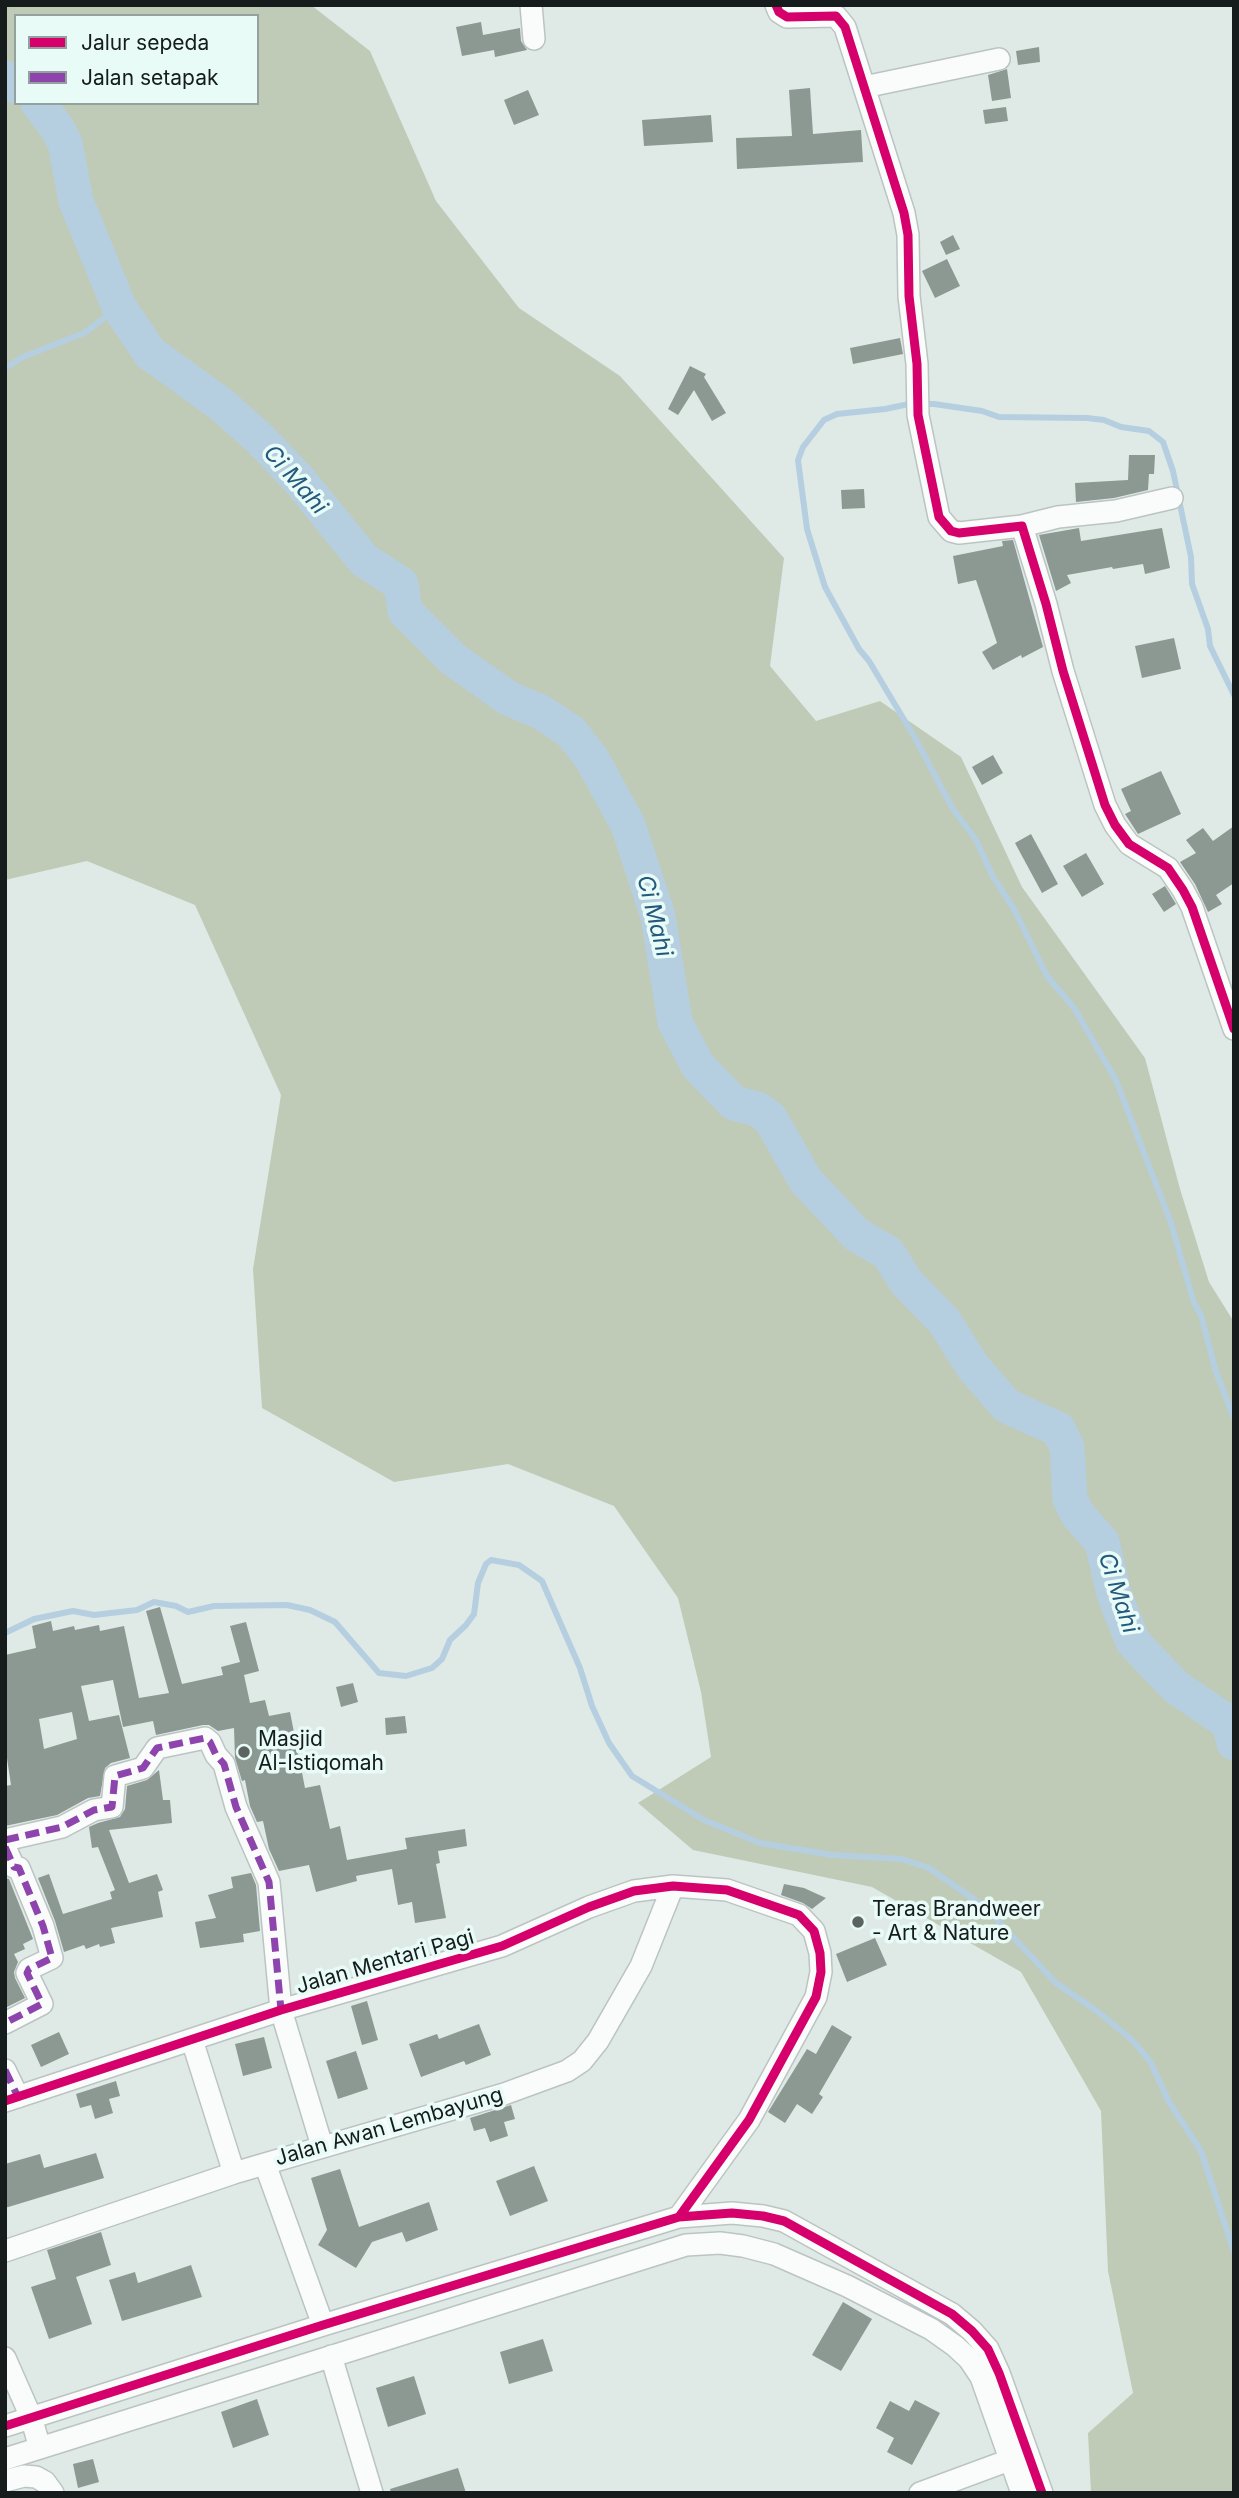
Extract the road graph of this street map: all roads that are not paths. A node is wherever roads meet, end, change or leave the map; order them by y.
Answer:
1 (531, 5) edge
2 (776, 5) edge
3 (534, 39) dead end
4 (999, 59) dead end
5 (864, 87) junction
6 (1172, 498) dead end
7 (1022, 526) junction
8 (1234, 1029) edge
9 (5, 1840) edge
10 (5, 1847) edge
11 (673, 1886) junction
12 (281, 2010) junction
13 (5, 2023) edge
14 (192, 2040) junction
15 (5, 2070) edge
16 (12, 2099) edge
17 (322, 2147) junction
18 (265, 2164) junction
19 (234, 2173) junction
20 (680, 2217) junction
21 (5, 2251) edge
22 (324, 2325) junction
23 (972, 2330) junction
24 (956, 2346) junction
25 (331, 2356) junction
26 (5, 2358) edge
27 (31, 2417) junction
28 (5, 2426) edge
29 (40, 2448) junction
30 (1019, 2456) junction
31 (5, 2459) edge
32 (5, 2481) edge
33 (53, 2493) edge
34 (372, 2493) edge
35 (920, 2493) edge
36 (1022, 2493) edge
37 (1042, 2493) edge

1 - 3 street
2 - 5 street
4 - 5 street
5 - 7 street
6 - 7 street
7 - 8 street
9 - 12 street
10 - 13 street
11 - 12 street, Jalan Mentari Pagi
11 - 17 street, Jalan Awan Lembayung
11 - 20 street, Jalan Mentari Pagi
12 - 14 street, Jalan Mentari Pagi
12 - 17 street
14 - 16 street, Jalan Mentari Pagi
14 - 19 street
15 - 16 street
17 - 18 street, Jalan Awan Lembayung
18 - 19 street, Jalan Awan Lembayung
18 - 22 street
19 - 21 street, Jalan Awan Lembayung
20 - 22 street
20 - 23 street
22 - 25 street
22 - 27 street
23 - 24 street
23 - 30 street
24 - 25 street
24 - 30 street
25 - 29 street
25 - 34 street
26 - 27 street
27 - 28 street
27 - 29 street
29 - 31 street
30 - 35 street
30 - 36 street
30 - 37 street
32 - 33 street

